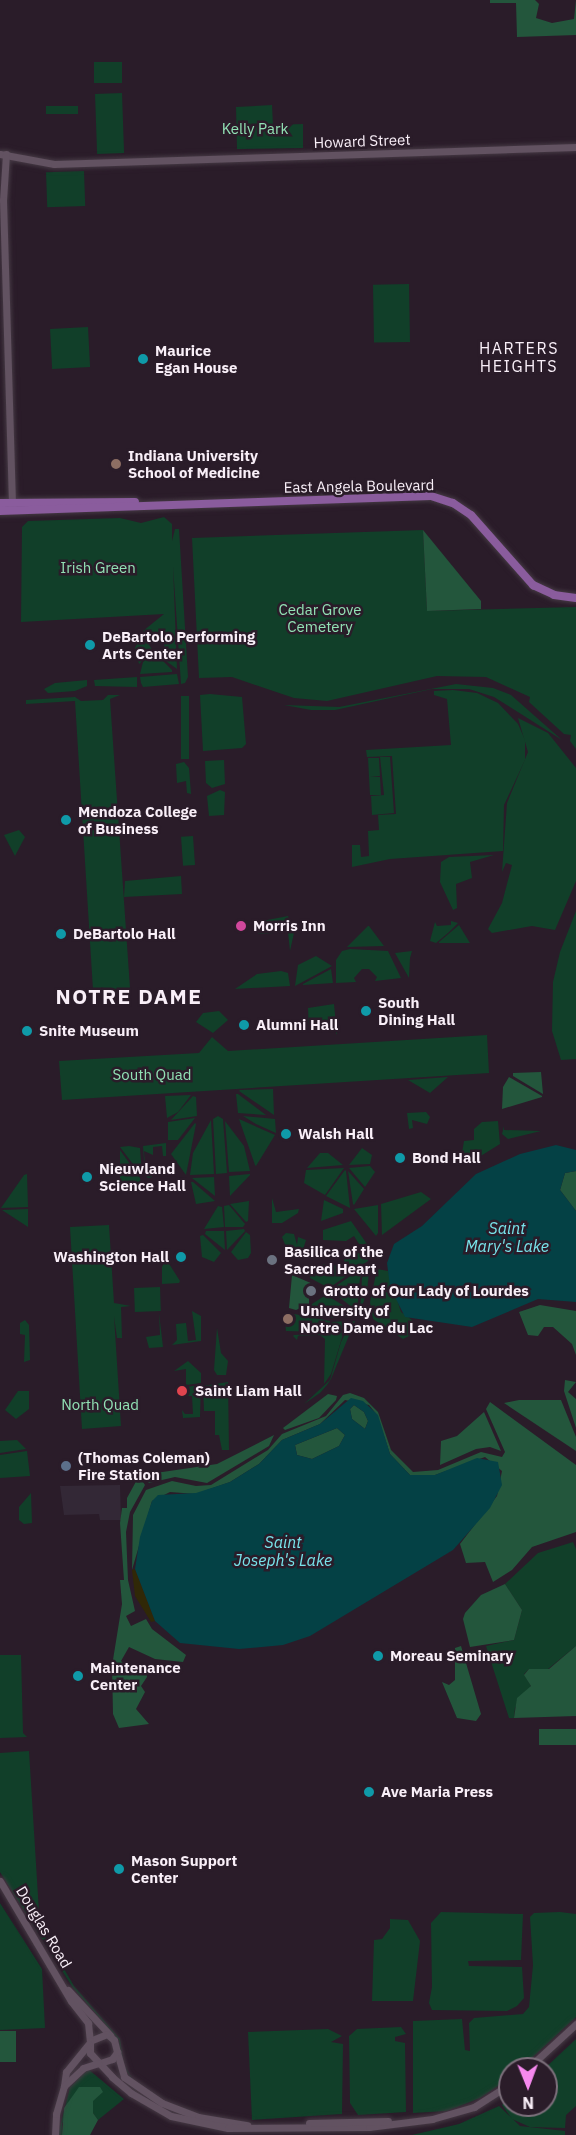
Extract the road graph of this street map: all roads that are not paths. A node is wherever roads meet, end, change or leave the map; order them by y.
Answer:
1 (576, 147) edge
2 (0, 148) edge
3 (3, 154) edge
4 (0, 503) edge
5 (12, 506) junction
6 (0, 511) edge
7 (576, 598) edge
8 (0, 1881) edge
9 (65, 1987) junction
10 (576, 2024) edge
11 (111, 2037) junction
12 (89, 2043) junction
13 (117, 2052) junction
14 (540, 2057) edge
15 (99, 2063) junction
16 (64, 2086) junction
17 (498, 2091) edge
18 (250, 2126) junction
19 (55, 2135) edge

1 - 3 street, Howard Street
2 - 3 street, Howard Street
3 - 5 street
4 - 5 main road, East Angela Boulevard
5 - 6 main road, East Angela Boulevard
5 - 7 main road, East Angela Boulevard
8 - 9 street, Douglas Road
9 - 11 street, Douglas Road
9 - 12 street, Douglas Road
10 - 14 street
11 - 12 street
11 - 13 street
12 - 15 street
12 - 16 street
13 - 15 street
13 - 18 street
15 - 16 street
15 - 18 street
16 - 19 street
17 - 18 street

